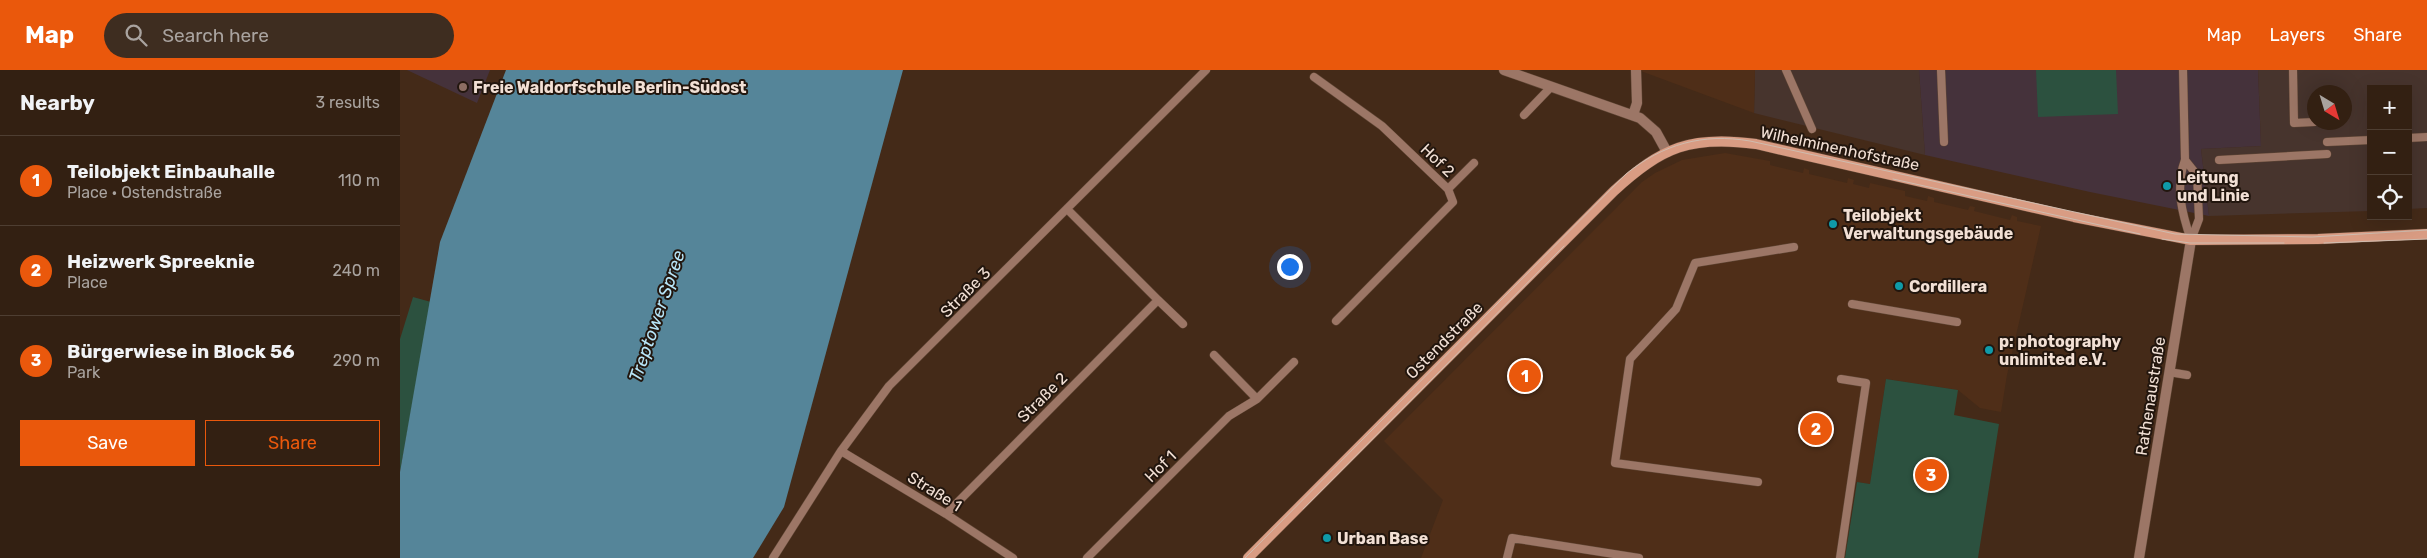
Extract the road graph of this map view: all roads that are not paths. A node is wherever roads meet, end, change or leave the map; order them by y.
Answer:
1 (1206, 70) edge
2 (1504, 70) edge
3 (1636, 70) edge
4 (1786, 70) edge
5 (1941, 70) edge
6 (2183, 70) edge
7 (2293, 70) edge
8 (1314, 77) dead end
9 (1552, 87) junction
10 (1524, 115) dead end
11 (1633, 115) junction
12 (2307, 122) edge
13 (1812, 129) dead end
14 (2427, 137) edge
15 (2412, 138) edge
16 (2367, 140) edge
17 (1944, 142) dead end
18 (2327, 142) dead end
19 (1667, 152) junction
20 (2328, 154) dead end
21 (2185, 160) junction
22 (2219, 160) dead end
23 (1474, 163) dead end
24 (1448, 189) junction
25 (1067, 209) junction
26 (2427, 234) edge
27 (2191, 240) junction
28 (1794, 246) dead end
29 (1158, 300) junction
30 (1852, 304) dead end
31 (1336, 321) dead end
32 (1957, 322) dead end
33 (1183, 324) dead end
34 (1214, 356) dead end
35 (1294, 362) dead end
36 (2169, 372) junction
37 (2187, 375) dead end
38 (1841, 379) dead end
39 (1257, 399) junction
40 (841, 451) junction
41 (1758, 482) dead end
42 (946, 514) junction
43 (773, 558) edge
44 (1012, 558) edge
45 (1087, 558) edge
46 (1248, 558) edge
47 (1507, 558) edge
48 (1639, 558) edge
49 (1840, 558) edge
50 (2139, 558) edge

1 - 25 lane, Straße 3
2 - 9 street
3 - 11 street
4 - 13 lane, Wilhelminenhofstraße
5 - 17 lane
6 - 21 lane
7 - 12 lane
8 - 24 lane, Hof 2
9 - 10 lane
9 - 11 street
11 - 19 street
14 - 15 lane
16 - 18 lane
19 - 27 street, Wilhelminenhofstraße
19 - 46 street, Ostendstraße
20 - 22 lane
21 - 27 lane
21 - 27 lane
23 - 24 lane
24 - 31 lane, Hof 2
25 - 29 lane
25 - 40 lane, Straße 3
26 - 27 street, Wilhelminenhofstraße
27 - 36 street, Rathenaustraße
28 - 41 lane
29 - 33 lane
29 - 42 lane, Straße 2
30 - 32 lane
34 - 39 lane
35 - 39 lane, Hof 1
36 - 37 lane
36 - 50 street, Rathenaustraße
38 - 49 lane
39 - 45 lane, Hof 1
40 - 42 lane, Straße 1
40 - 43 lane, Straße 3
42 - 44 lane, Straße 1
47 - 48 lane

